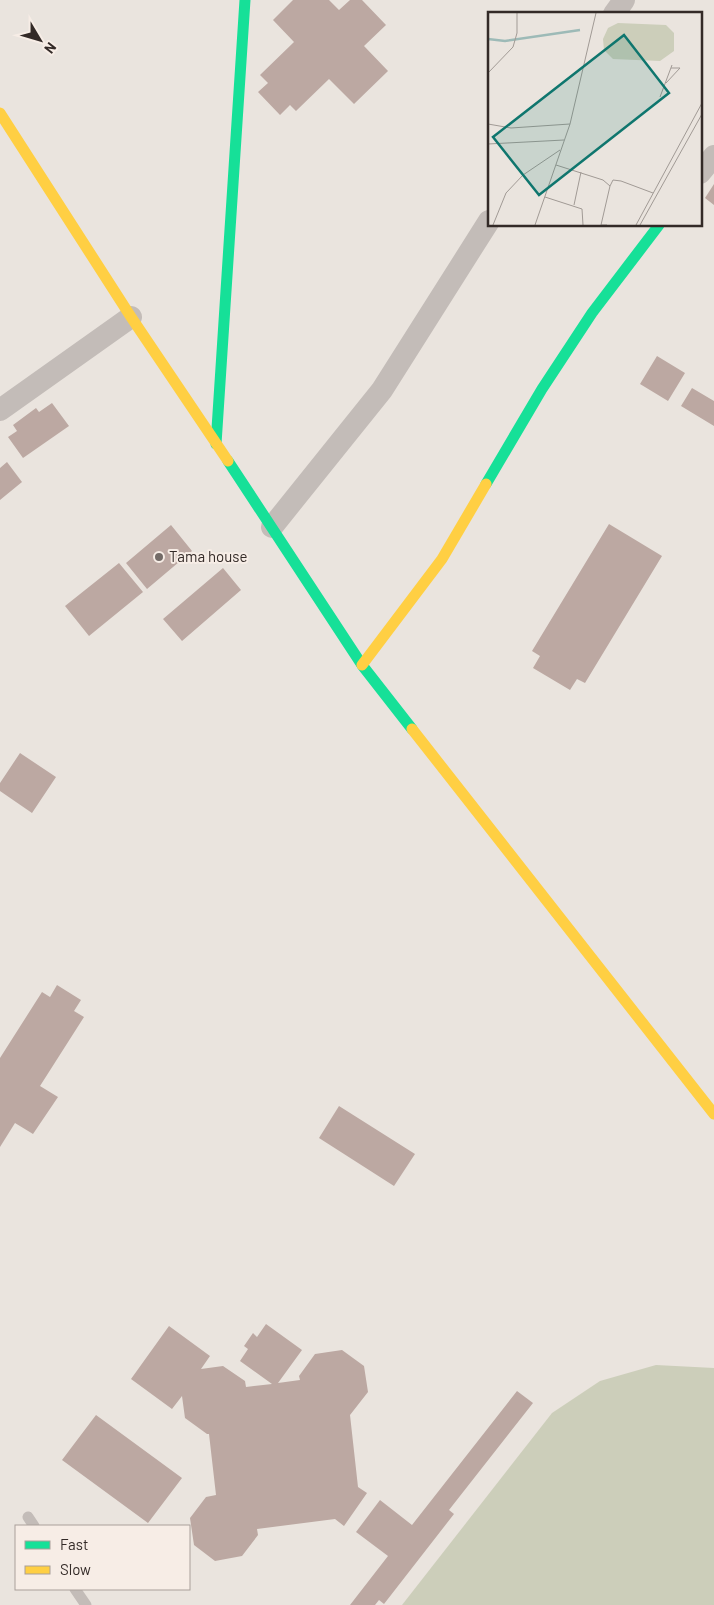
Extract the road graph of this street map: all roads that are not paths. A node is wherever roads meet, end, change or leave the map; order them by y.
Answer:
1 (245, 0) edge
2 (624, 0) edge
3 (615, 12) edge
4 (0, 113) edge
5 (714, 156) edge
6 (702, 171) edge
7 (488, 223) edge
8 (658, 226) edge
9 (131, 317) junction
10 (0, 410) edge
11 (216, 444) junction
12 (272, 527) junction
13 (362, 665) junction
14 (714, 1114) edge
15 (76, 1590) edge
16 (86, 1605) edge

1 - 11 street
2 - 3 street
4 - 9 street
5 - 6 street
7 - 12 street
8 - 13 street
9 - 10 street
9 - 11 street
11 - 12 street
12 - 13 street
13 - 14 street
15 - 16 lane

